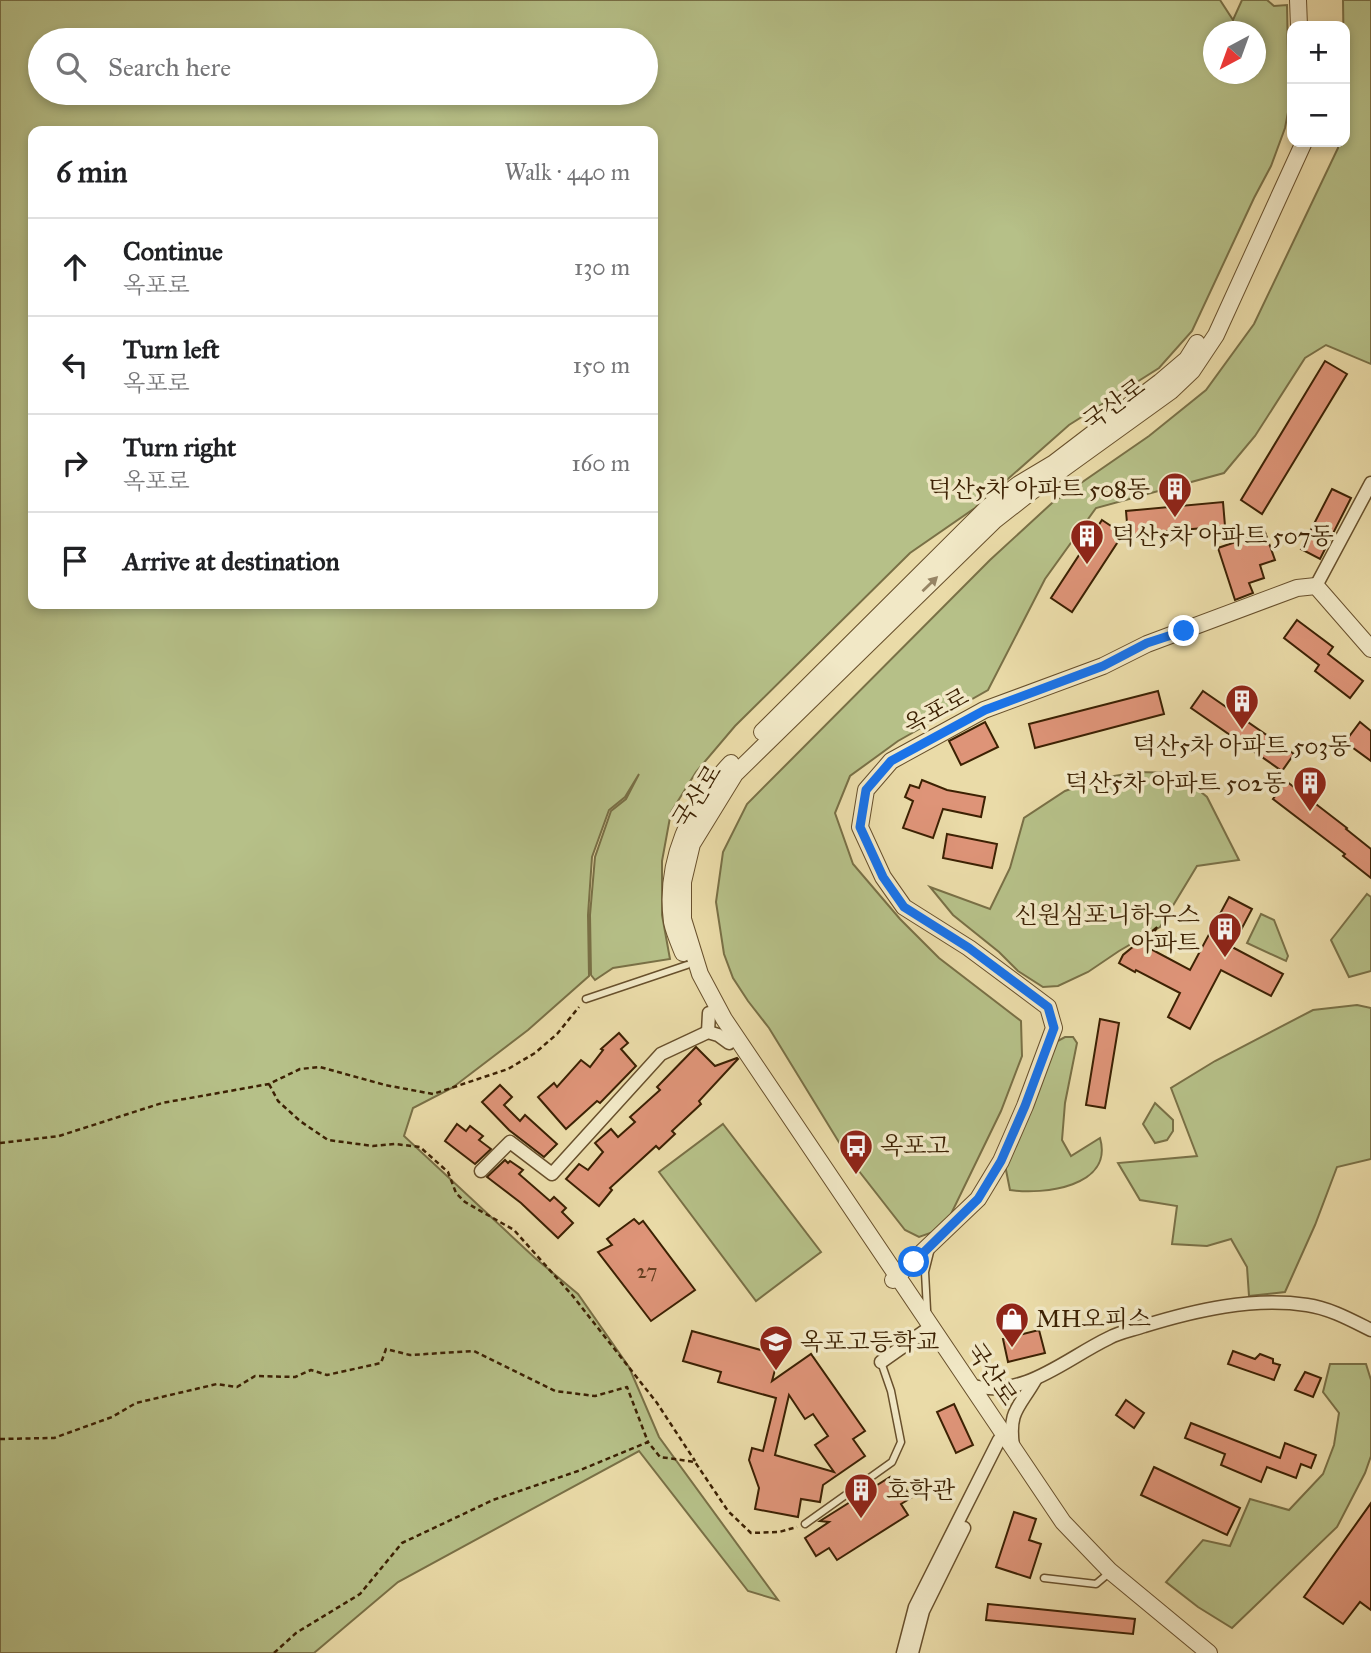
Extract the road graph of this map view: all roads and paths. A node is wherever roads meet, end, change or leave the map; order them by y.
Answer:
1 (1298, 0) edge
2 (1307, 0) edge
3 (1299, 21) edge
4 (1308, 21) edge
5 (1291, 147) edge
6 (1302, 147) edge
7 (1371, 483) edge
8 (1316, 586) junction
9 (1371, 649) edge
10 (687, 965) junction
11 (586, 999) joint
12 (709, 1013) junction
13 (708, 1032) junction
14 (729, 1044) junction
15 (269, 1084) junction
16 (0, 1143) edge
17 (481, 1171) dead end
18 (932, 1245) junction
19 (895, 1278) junction
20 (929, 1326) junction
21 (1371, 1330) edge
22 (881, 1362) joint
23 (1035, 1380) junction
24 (973, 1387) junction
25 (0, 1439) edge
26 (648, 1442) junction
27 (1005, 1445) junction
28 (695, 1462) junction
29 (805, 1524) joint
30 (1107, 1575) junction
31 (1044, 1578) dead end
32 (274, 1653) edge
33 (903, 1653) edge
34 (912, 1653) edge
35 (1195, 1653) edge
36 (1209, 1653) edge

1 - 3 street
2 - 4 street
5 - 10 street, 국산로
19 -> 6 street, 국산로
7 - 8 street
8 - 9 street
8 - 18 street, 옥포로
10 - 11 lane
10 - 12 street, 국산로
11 - 15 path
12 - 13 street
12 - 14 street, 국산로
13 - 14 street
13 - 17 street
14 - 19 street, 국산로
15 - 16 path
15 - 28 path
18 - 19 street, 옥포로
18 - 20 lane
19 - 20 street, 국산로
20 - 22 street
20 - 24 street, 국산로
20 - 27 street, 국산로
21 - 23 street
22 - 29 lane
23 - 24 street
23 - 27 street
24 - 27 street, 국산로
25 - 26 path
26 - 28 path
26 - 32 path
27 - 30 street, 국산로
27 - 33 street
27 - 34 street
28 - 29 path
30 - 31 lane
30 - 35 street, 국산로
30 - 36 street, 국산로

